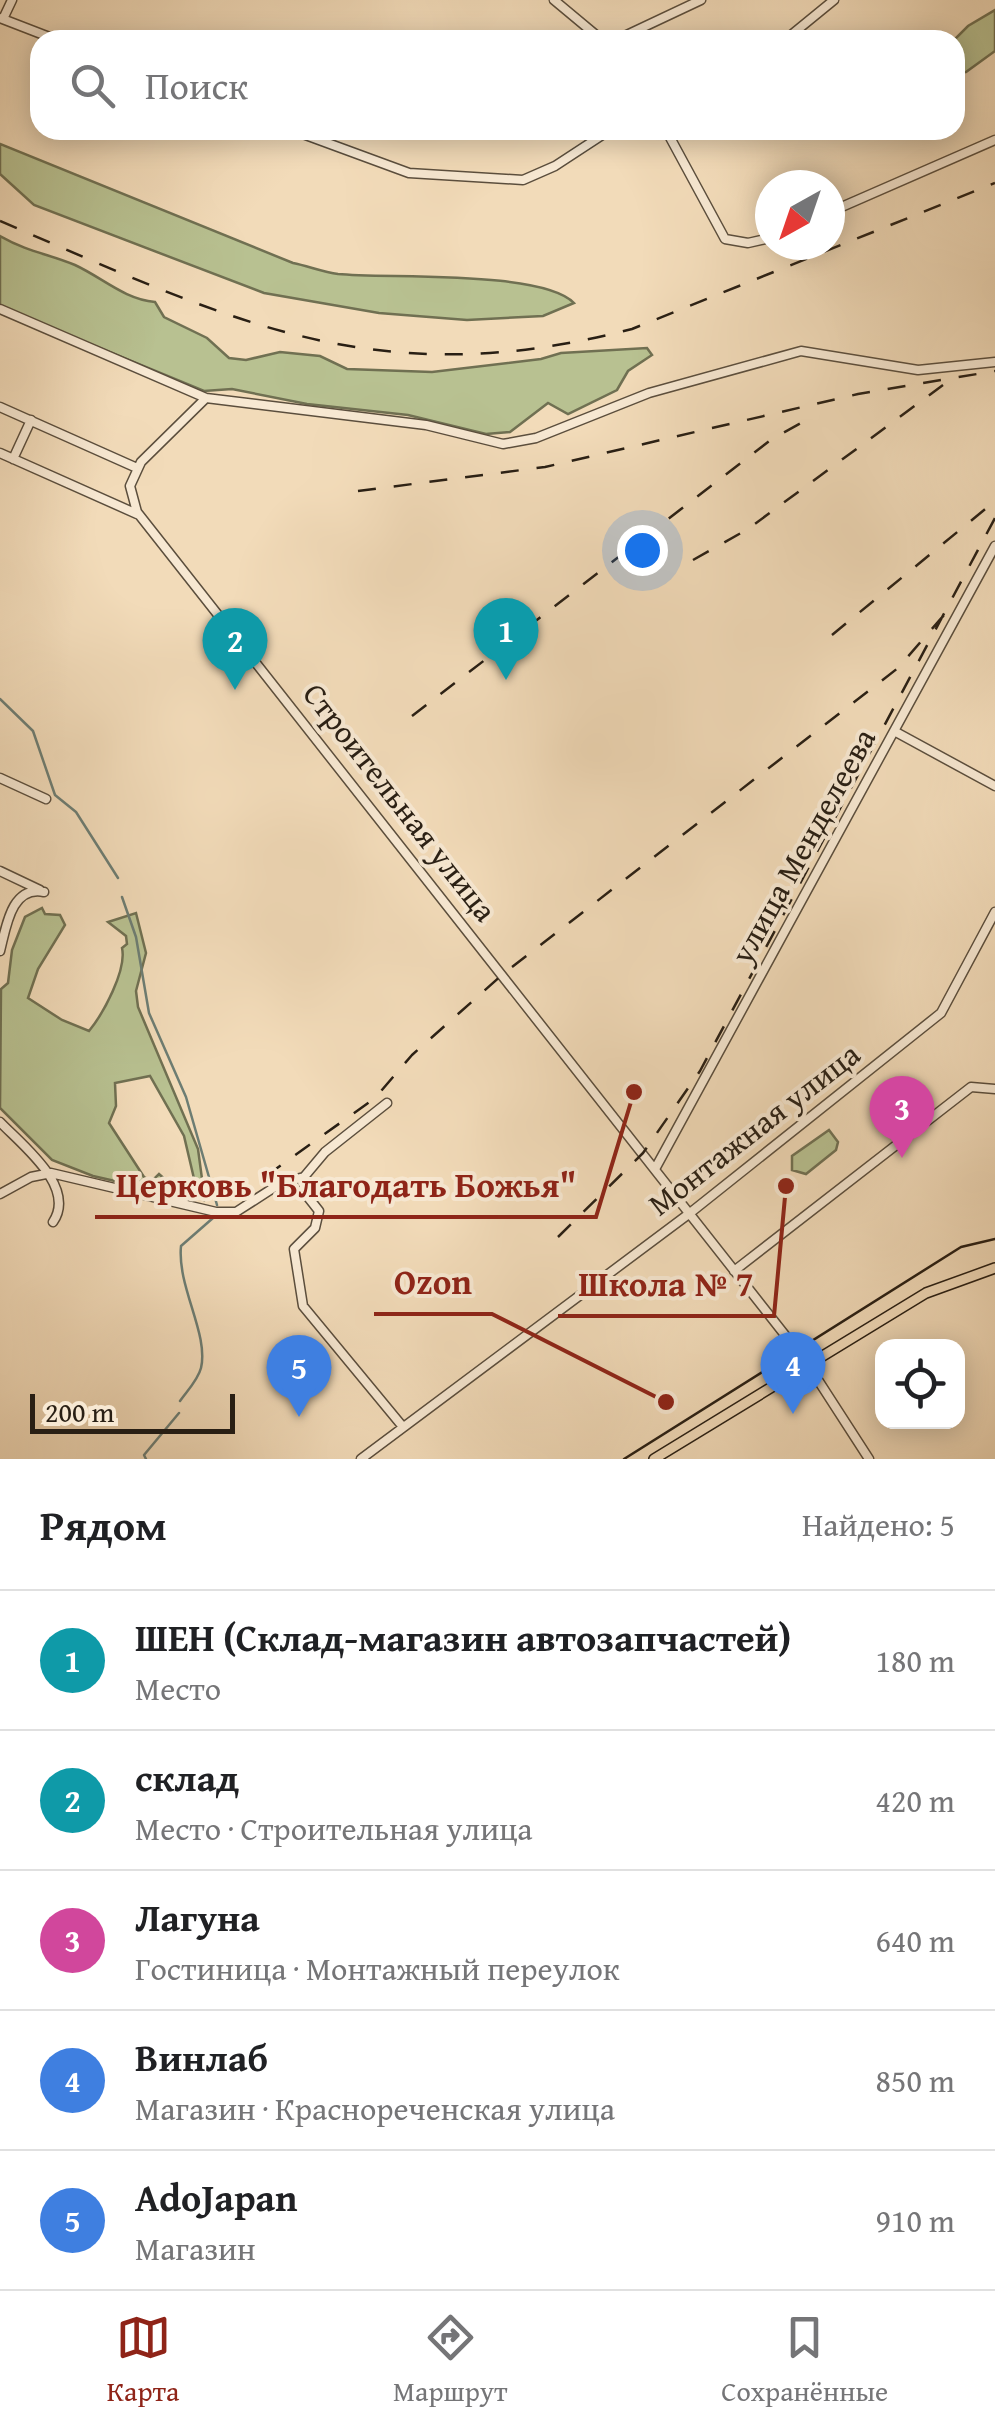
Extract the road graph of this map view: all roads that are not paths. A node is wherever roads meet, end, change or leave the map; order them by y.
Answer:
1 (12, 0) edge
2 (554, 0) edge
3 (701, 0) edge
4 (834, 0) edge
5 (1, 18) edge
6 (32, 30) edge
7 (590, 30) edge
8 (643, 30) edge
9 (796, 30) edge
10 (319, 140) edge
11 (595, 140) edge
12 (671, 140) edge
13 (995, 140) edge
14 (845, 205) edge
15 (755, 241) edge
16 (0, 310) edge
17 (995, 362) edge
18 (206, 398) junction
19 (0, 407) edge
20 (31, 420) junction
21 (0, 453) edge
22 (13, 459) junction
23 (136, 468) junction
24 (141, 516) junction
25 (995, 546) edge
26 (894, 731) junction
27 (0, 778) edge
28 (995, 786) edge
29 (46, 799) dead end
30 (0, 871) edge
31 (995, 912) edge
32 (0, 952) edge
33 (995, 1088) edge
34 (387, 1103) dead end
35 (0, 1122) edge
36 (655, 1169) junction
37 (48, 1174) junction
38 (304, 1178) junction
39 (0, 1194) edge
40 (690, 1212) junction
41 (53, 1222) dead end
42 (995, 1268) edge
43 (734, 1271) junction
44 (807, 1364) junction
45 (402, 1427) junction
46 (362, 1459) edge
47 (654, 1459) edge
48 (870, 1459) edge

1 - 5 street
2 - 7 street
3 - 8 street
4 - 9 street
5 - 6 street
10 - 11 street
12 - 15 street
13 - 14 street
16 - 18 street
17 - 18 street
18 - 23 street
19 - 20 street
20 - 22 street
20 - 23 street
21 - 22 street
22 - 24 street
23 - 24 street
24 - 36 street, Строительная улица
25 - 26 street, улица Менделеева
26 - 28 street
26 - 36 street, улица Менделеева
27 - 29 street
30 - 32 street
31 - 40 street, Монтажная улица
33 - 43 street
34 - 38 street
35 - 37 street
36 - 40 street, Строительная улица
37 - 38 street
37 - 39 street
37 - 41 street
38 - 45 street
40 - 43 street, Строительная улица
40 - 45 street, Монтажная улица
42 - 44 main road
43 - 44 street, Строительная улица
44 - 47 main road
44 - 48 street, Строительная улица
45 - 46 street, Монтажная улица

